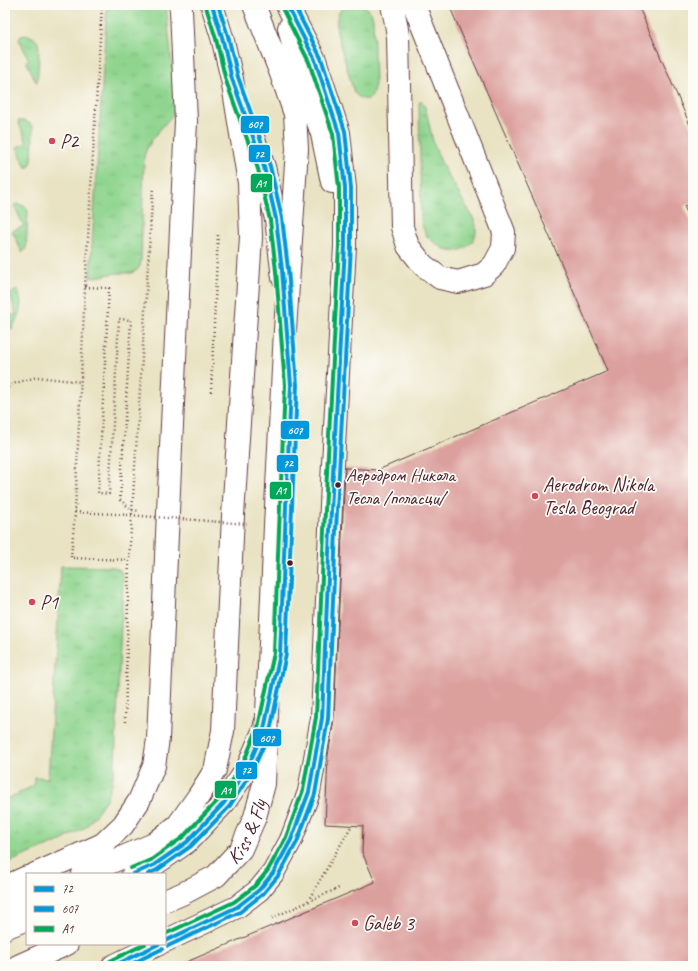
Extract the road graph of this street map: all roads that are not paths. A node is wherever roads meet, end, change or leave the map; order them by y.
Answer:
1 (180, 5) edge
2 (212, 5) edge
3 (253, 5) edge
4 (283, 5) edge
5 (287, 5) edge
6 (392, 5) edge
7 (414, 5) edge
8 (232, 79) junction
9 (345, 246) junction
10 (36, 873) edge
11 (86, 873) edge
12 (135, 873) edge
13 (26, 877) edge
14 (5, 887) edge
15 (26, 898) edge
16 (166, 901) edge
17 (5, 907) edge
18 (26, 919) edge
19 (5, 928) edge
20 (166, 941) edge
21 (65, 945) edge
22 (157, 945) edge
23 (18, 966) edge
24 (113, 966) edge

1 - 10 street
2 - 8 street
3 - 16 street, Kiss & Fly, bridge
4 - 9 street
5 - 9 street
6 - 7 street
8 - 11 street
8 - 12 street
9 - 20 street, bridge
13 - 14 street
15 - 17 street
18 - 19 street
21 - 23 street
22 - 24 street

